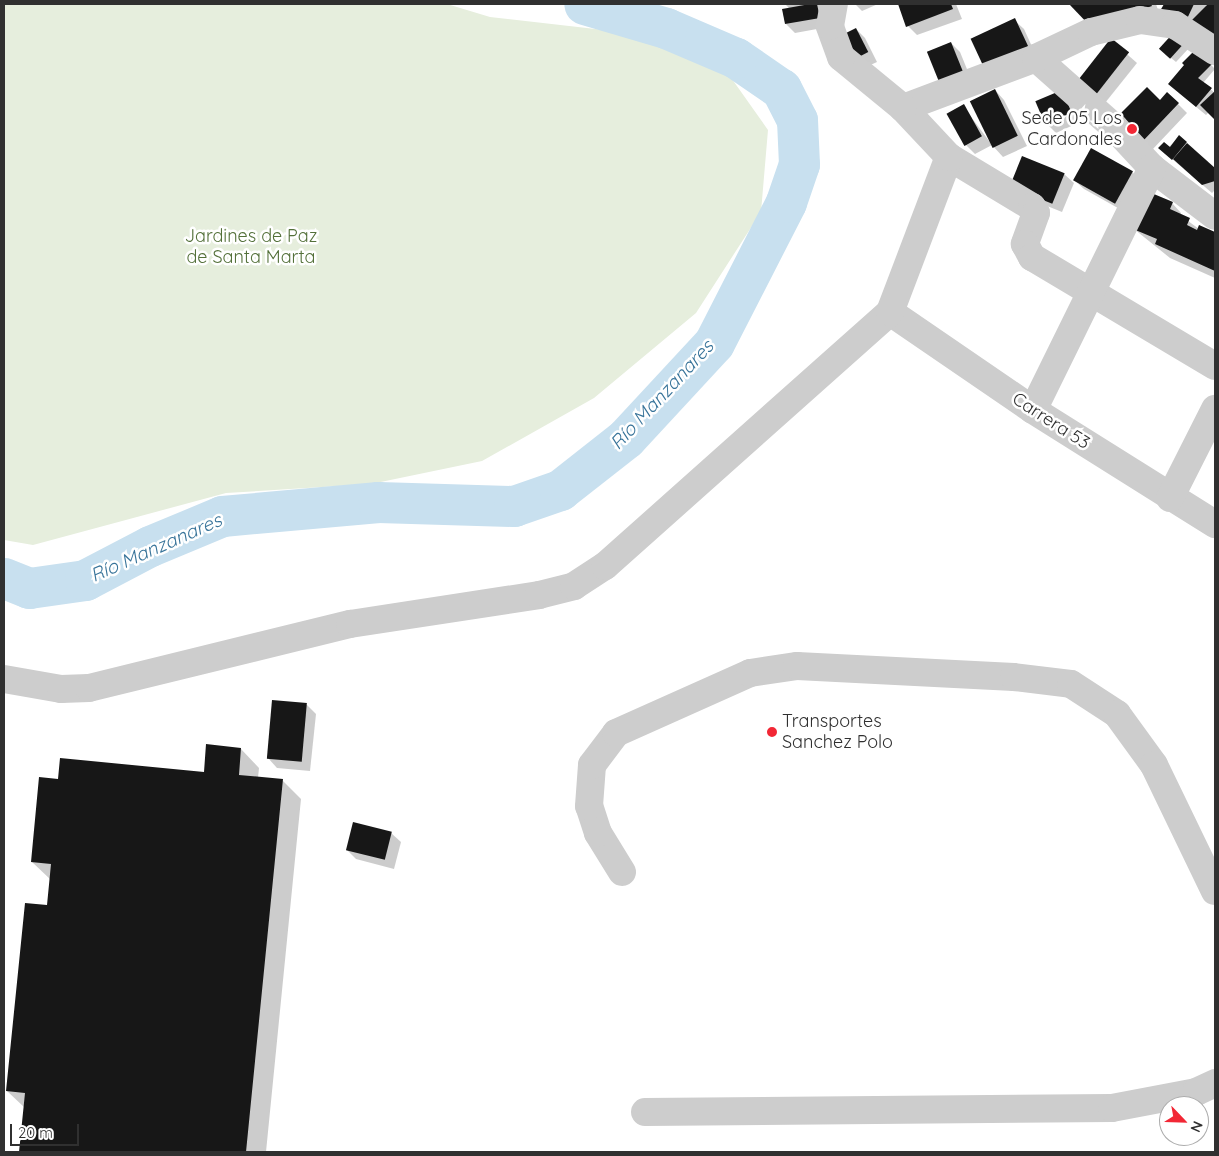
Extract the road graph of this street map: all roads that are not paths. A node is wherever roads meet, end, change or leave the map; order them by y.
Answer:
1 (834, 4) edge
2 (1215, 51) edge
3 (1036, 58) junction
4 (903, 108) junction
5 (949, 157) junction
6 (1152, 168) junction
7 (1215, 216) edge
8 (1093, 291) junction
9 (890, 312) junction
10 (1215, 366) edge
11 (1215, 409) edge
12 (1033, 410) junction
13 (1170, 498) junction
14 (1215, 524) edge
15 (4, 679) edge
16 (622, 872) dead end
17 (1215, 891) edge
18 (1215, 1083) edge
19 (645, 1112) dead end

1 - 4 street
2 - 3 street
3 - 4 street
3 - 6 street
4 - 5 street
5 - 8 street
5 - 9 street
6 - 7 street
6 - 8 street
8 - 10 street
8 - 12 street
9 - 12 street, Carrera 53
9 - 15 street
11 - 13 street
12 - 13 street, Carrera 53
13 - 14 street, Carrera 53
16 - 17 street
18 - 19 street

